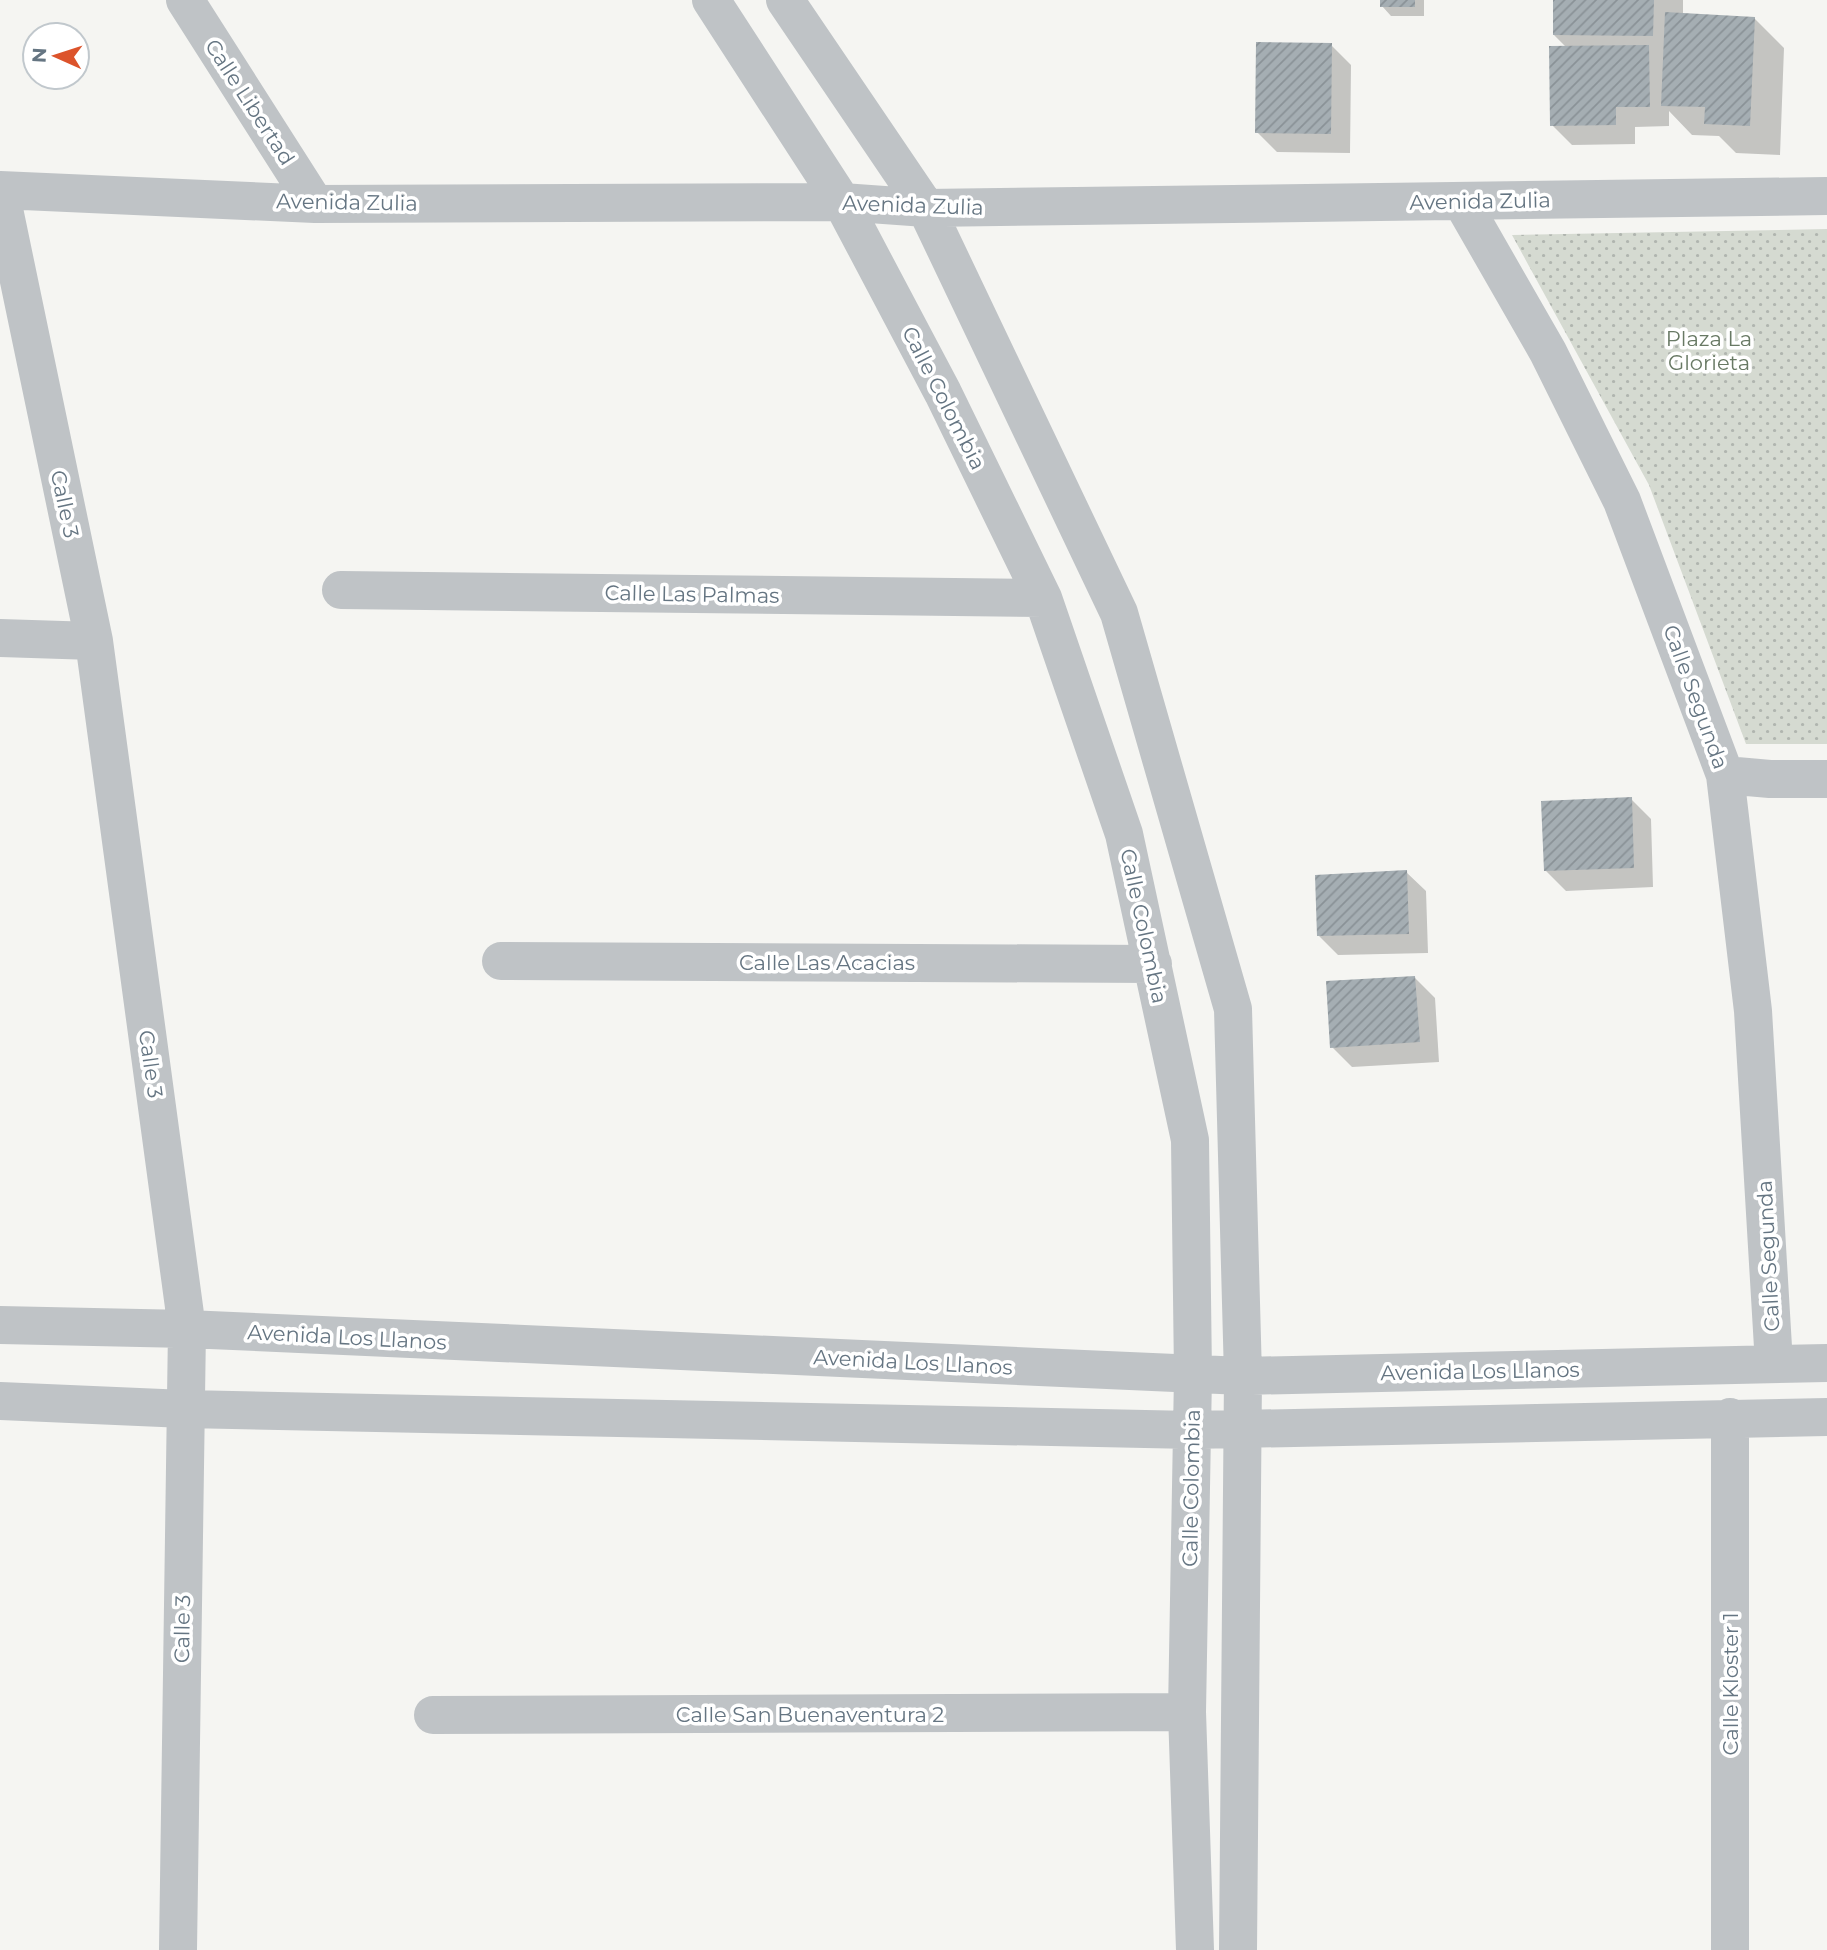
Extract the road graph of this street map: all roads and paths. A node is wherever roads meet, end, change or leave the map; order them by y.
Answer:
1 (185, 0) edge
2 (711, 0) edge
3 (785, 0) edge
4 (0, 190) edge
5 (1827, 196) edge
6 (842, 202) junction
7 (1462, 202) junction
8 (315, 204) junction
9 (926, 208) junction
10 (341, 590) dead end
11 (1043, 598) junction
12 (0, 638) edge
13 (94, 641) junction
14 (1725, 775) junction
15 (1827, 779) edge
16 (501, 961) dead end
17 (1153, 964) junction
18 (0, 1325) edge
19 (187, 1329) junction
20 (1827, 1363) edge
21 (1774, 1364) junction
22 (1193, 1375) junction
23 (1243, 1377) junction
24 (0, 1401) edge
25 (185, 1409) junction
26 (1730, 1417) junction
27 (1827, 1417) edge
28 (1242, 1427) junction
29 (1192, 1430) junction
30 (1187, 1712) junction
31 (433, 1715) dead end
32 (178, 1950) edge
33 (1195, 1950) edge
34 (1238, 1950) edge
35 (1730, 1950) edge

1 - 8 street, Calle Libertad
2 - 6 street, Calle Colombia
3 - 9 street
4 - 8 street, Avenida Zulia
4 - 13 street, Calle 3
5 - 7 street, Avenida Zulia
6 - 8 street, Avenida Zulia
6 - 9 street, Avenida Zulia
6 - 11 street, Calle Colombia
7 - 9 street, Avenida Zulia
7 - 14 street, Calle Segunda
9 - 23 street
10 - 11 street, Calle Las Palmas
11 - 17 street, Calle Colombia
12 - 13 street
13 - 19 street, Calle 3
14 - 15 street
14 - 21 street, Calle Segunda
16 - 17 street, Calle Las Acacias
17 - 22 street, Calle Colombia
18 - 19 street, Avenida Los Llanos
19 - 22 street, Avenida Los Llanos
19 - 25 street, Calle 3
20 - 21 street, Avenida Los Llanos
21 - 23 street, Avenida Los Llanos
22 - 23 street, Avenida Los Llanos
22 - 29 street, Calle Colombia
23 - 28 street
24 - 25 street
25 - 29 street
25 - 32 street, Calle 3
26 - 27 street
26 - 28 street
26 - 35 street, Calle Kloster 1
28 - 29 street
28 - 34 street
29 - 30 street, Calle Colombia
30 - 31 street, Calle San Buenaventura 2
30 - 33 street, Calle Colombia

